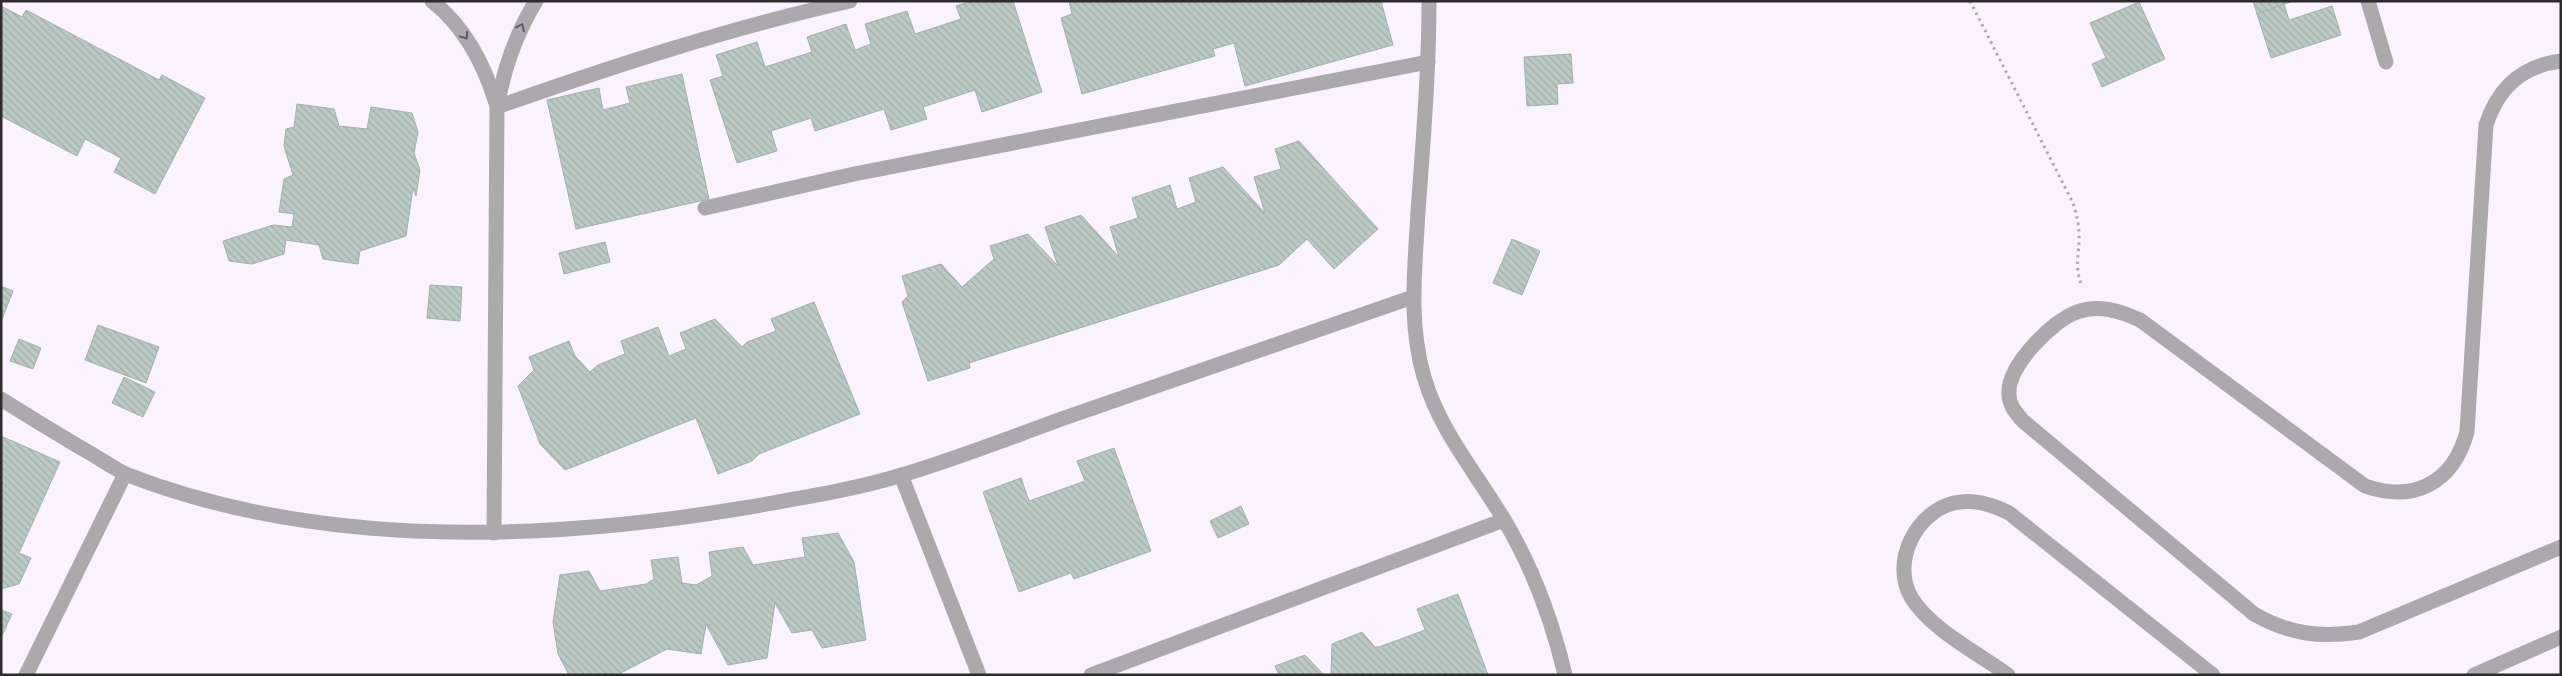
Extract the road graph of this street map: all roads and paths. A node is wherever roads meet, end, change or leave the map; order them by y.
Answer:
1 (432, 1) edge
2 (536, 1) edge
3 (850, 1) edge
4 (1429, 1) edge
5 (1970, 1) edge
6 (2368, 1) edge
7 (2561, 61) edge
8 (1428, 62) junction
9 (2386, 62) dead end
10 (497, 107) junction
11 (705, 208) dead end
12 (1413, 297) junction
13 (2098, 308) junction
14 (1, 399) edge
15 (125, 474) junction
16 (901, 475) junction
17 (1504, 520) junction
18 (494, 533) junction
19 (2561, 547) edge
20 (2561, 637) edge
21 (26, 675) edge
22 (979, 675) edge
23 (1091, 675) edge
24 (1565, 675) edge
25 (2008, 675) edge
26 (2213, 675) edge
27 (2474, 675) edge

1 -> 10 street
10 -> 2 street
3 - 10 street
4 - 8 street
5 - 13 path
6 - 9 street
7 - 13 street
8 - 11 street
8 - 12 street
10 - 18 street
12 - 16 street
12 - 17 street
13 - 19 street
14 - 15 street
15 - 18 street
15 - 21 street
16 - 18 street
16 - 22 street
17 - 23 street
17 - 24 street
20 - 27 street
25 - 26 street

